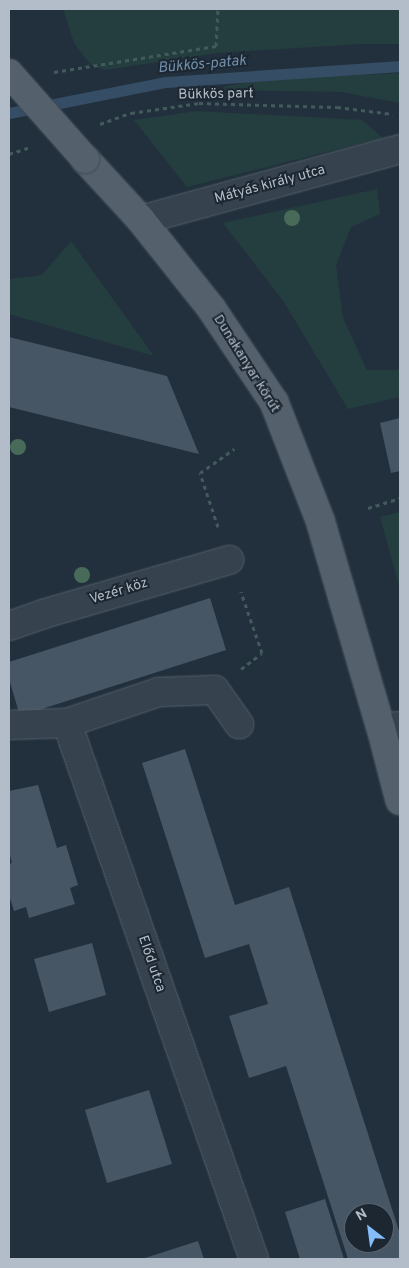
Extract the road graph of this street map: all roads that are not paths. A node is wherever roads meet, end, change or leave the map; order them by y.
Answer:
1 (9, 73) edge
2 (400, 149) edge
3 (141, 220) junction
4 (229, 560) dead end
5 (9, 626) edge
6 (66, 723) junction
7 (239, 724) dead end
8 (9, 725) edge
9 (391, 727) edge
10 (400, 801) edge
11 (254, 1259) edge

1 - 3 main road, Dunakanyar körút, bridge
2 - 3 street, Mátyás király utca
3 - 9 main road, Dunakanyar körút
4 - 5 street, Vezér köz
6 - 7 street
6 - 8 street
6 - 11 street, Előd utca
9 - 10 main road, Dunakanyar körút

